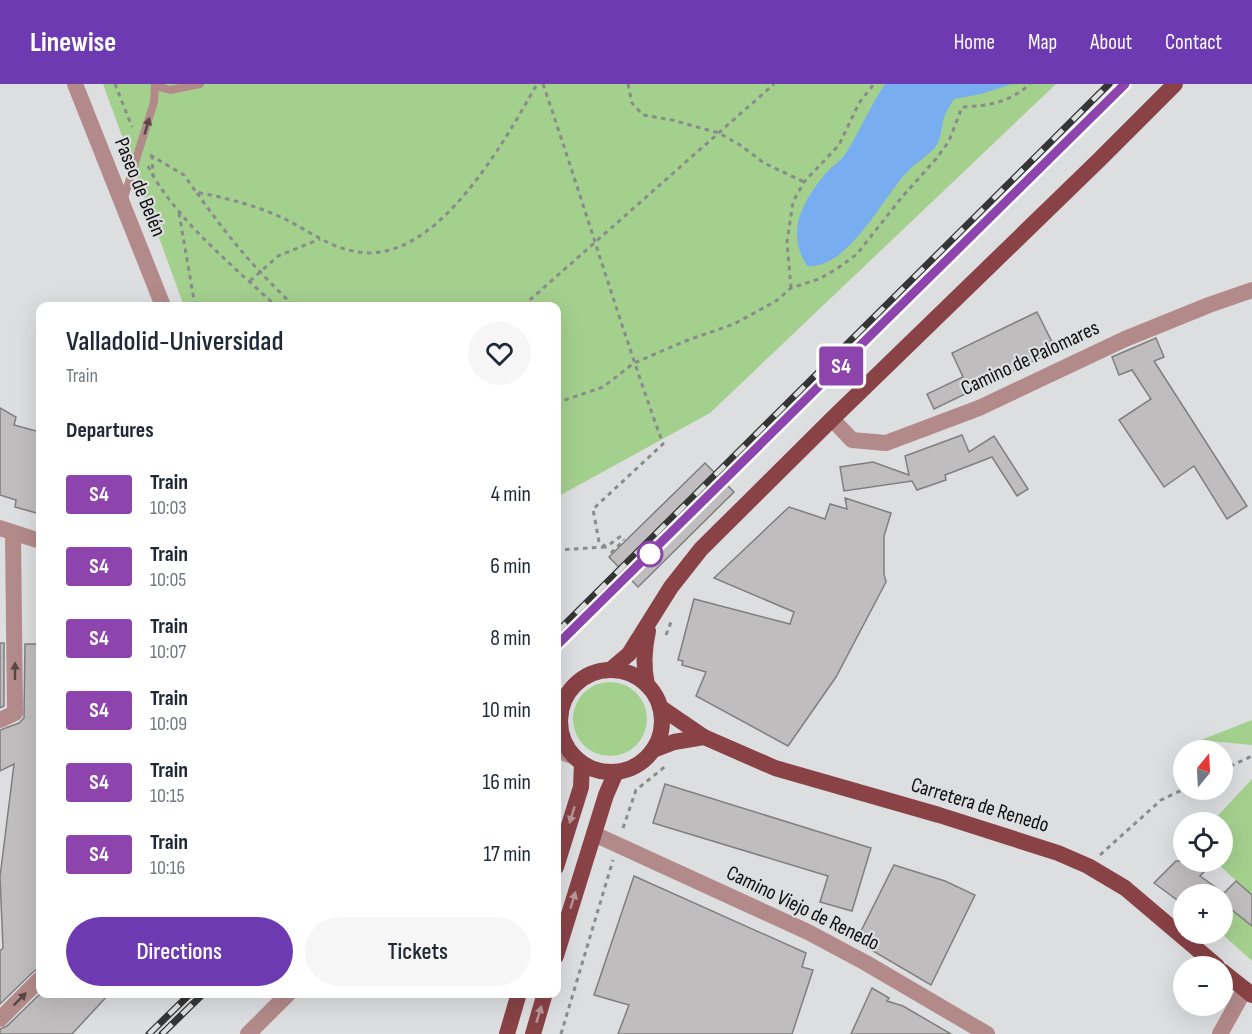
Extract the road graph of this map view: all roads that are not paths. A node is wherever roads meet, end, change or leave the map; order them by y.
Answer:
1 (75, 84) edge
2 (200, 84) edge
3 (1175, 84) edge
4 (156, 85) edge
5 (123, 202) junction
6 (1252, 290) edge
7 (161, 302) edge
8 (832, 419) junction
9 (7, 531) edge
10 (36, 539) edge
11 (7, 604) edge
12 (650, 622) junction
13 (610, 670) junction
14 (647, 685) junction
15 (660, 707) junction
16 (561, 710) edge
17 (0, 720) edge
18 (561, 732) edge
19 (704, 737) junction
20 (653, 750) junction
21 (561, 752) edge
22 (578, 760) junction
23 (616, 772) junction
24 (594, 834) junction
25 (561, 851) edge
26 (561, 940) edge
27 (1204, 956) edge
28 (1233, 980) edge
29 (36, 983) edge
30 (1248, 992) edge
31 (284, 998) edge
32 (518, 998) edge
33 (544, 998) edge
34 (0, 1019) edge
35 (248, 1034) edge
36 (507, 1034) edge
37 (533, 1034) edge
38 (987, 1034) edge
39 (1220, 1034) edge

1 - 5 street, Paseo de Belén
2 - 4 lane
3 - 8 main road
5 -> 4 lane
5 - 7 street, Paseo de Belén
6 - 8 street, Camino de Palomares
8 - 12 main road
9 - 10 street
9 - 11 street
17 -> 11 street
12 - 13 main road
12 - 14 main road
13 - 14 main road
13 - 16 main road
14 - 15 main road
15 - 19 main road, Carretera de Renedo
15 - 20 main road
18 - 22 main road
19 - 20 main road
19 - 27 main road, Carretera de Renedo
20 - 23 main road
21 - 22 street
22 - 23 main road
22 -> 25 main road
23 - 24 main road
26 -> 24 main road
24 - 38 street, Camino Viejo de Renedo
28 - 30 main road
34 -> 29 street
30 - 39 street
31 - 35 street
32 - 36 main road
37 -> 33 main road

